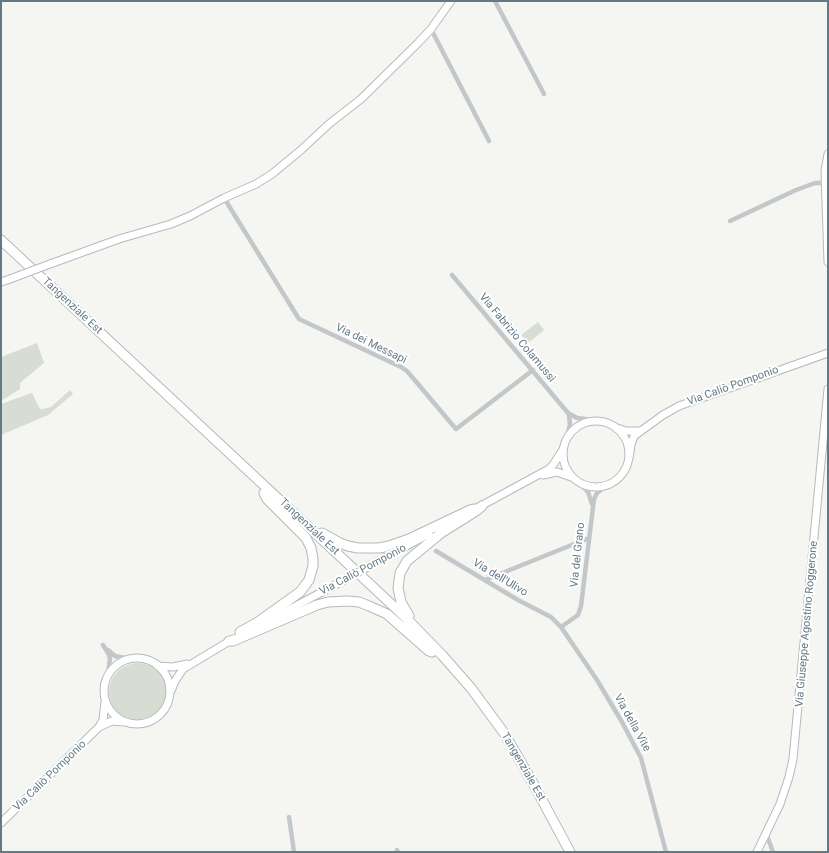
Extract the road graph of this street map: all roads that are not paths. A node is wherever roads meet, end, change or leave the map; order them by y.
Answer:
1 (451, 1) edge
2 (495, 1) edge
3 (431, 29) junction
4 (544, 94) dead end
5 (489, 140) dead end
6 (828, 154) edge
7 (826, 182) junction
8 (224, 198) junction
9 (730, 221) dead end
10 (1, 240) edge
11 (1, 247) edge
12 (828, 262) edge
13 (452, 275) dead end
14 (1, 282) edge
15 (828, 353) edge
16 (533, 370) junction
17 (828, 389) edge
18 (568, 413) junction
19 (593, 420) junction
20 (617, 428) junction
21 (642, 430) junction
22 (566, 439) junction
23 (563, 449) junction
24 (629, 458) junction
25 (535, 477) junction
26 (574, 479) junction
27 (606, 486) junction
28 (264, 493) junction
29 (275, 496) junction
30 (592, 507) junction
31 (478, 508) junction
32 (589, 538) junction
33 (436, 551) dead end
34 (485, 580) junction
35 (561, 627) junction
36 (228, 642) junction
37 (432, 652) junction
38 (442, 655) junction
39 (130, 659) junction
40 (191, 663) junction
41 (158, 666) junction
42 (108, 676) junction
43 (170, 693) junction
44 (105, 700) junction
45 (124, 722) junction
46 (99, 727) junction
47 (290, 816) dead end
48 (1, 823) edge
49 (766, 833) junction
50 (294, 852) edge
51 (564, 852) edge
52 (570, 852) edge
53 (666, 852) edge
54 (757, 852) edge
55 (773, 852) edge

1 - 3 street
2 - 4 street
3 - 5 street
3 - 8 street
6 - 7 street
7 - 9 street
7 - 12 street
8 - 14 street, bridge
8 - 16 street, Via dei Messapi
10 - 29 highway, Tangenziale Est
11 - 28 highway, Tangenziale Est
13 - 16 street, Via Fabrizio Colamussi
15 - 21 street, Via Caliò Pomponio
16 - 18 street, Via Fabrizio Colamussi
17 - 49 street, Via Giuseppe Agostino Roggerone
18 - 19 street
18 - 22 street
19 - 20 street
19 - 22 street, Via Caliò Pomponio
20 - 21 street
20 - 24 street
21 - 24 street, Via Caliò Pomponio
22 - 23 street, Via Caliò Pomponio
23 - 25 street, Via Caliò Pomponio
23 - 26 street, Via Caliò Pomponio
24 - 27 street, Via Caliò Pomponio
25 - 26 street, Via Caliò Pomponio
25 - 31 street, Via Caliò Pomponio
26 - 27 street, Via Caliò Pomponio
26 - 30 street
27 - 30 street
28 - 36 highway
28 - 37 highway, Tangenziale Est
29 - 31 highway
29 - 38 highway, Tangenziale Est
30 - 32 street, Via del Grano
31 - 36 street, Via Caliò Pomponio, bridge
31 - 38 highway
32 - 34 street
32 - 35 street, Via del Grano
33 - 34 street, Via dell'Ulivo
34 - 35 street, Via dell'Ulivo
35 - 53 street, Via della Vite
36 - 37 highway
36 - 40 street, Via Caliò Pomponio
37 - 51 highway, Tangenziale Est
38 - 52 highway, Tangenziale Est
39 - 41 street, Via Caliò Pomponio
39 - 42 street
39 - 42 street
40 - 41 street, Via Caliò Pomponio
40 - 43 street, Via Caliò Pomponio
41 - 43 street
42 - 44 street
43 - 45 street, Via Caliò Pomponio
44 - 45 street
44 - 46 street
45 - 46 street, Via Caliò Pomponio
46 - 48 street, Via Caliò Pomponio
47 - 50 street
49 - 54 street, Via Giuseppe Agostino Roggerone
49 - 55 street

